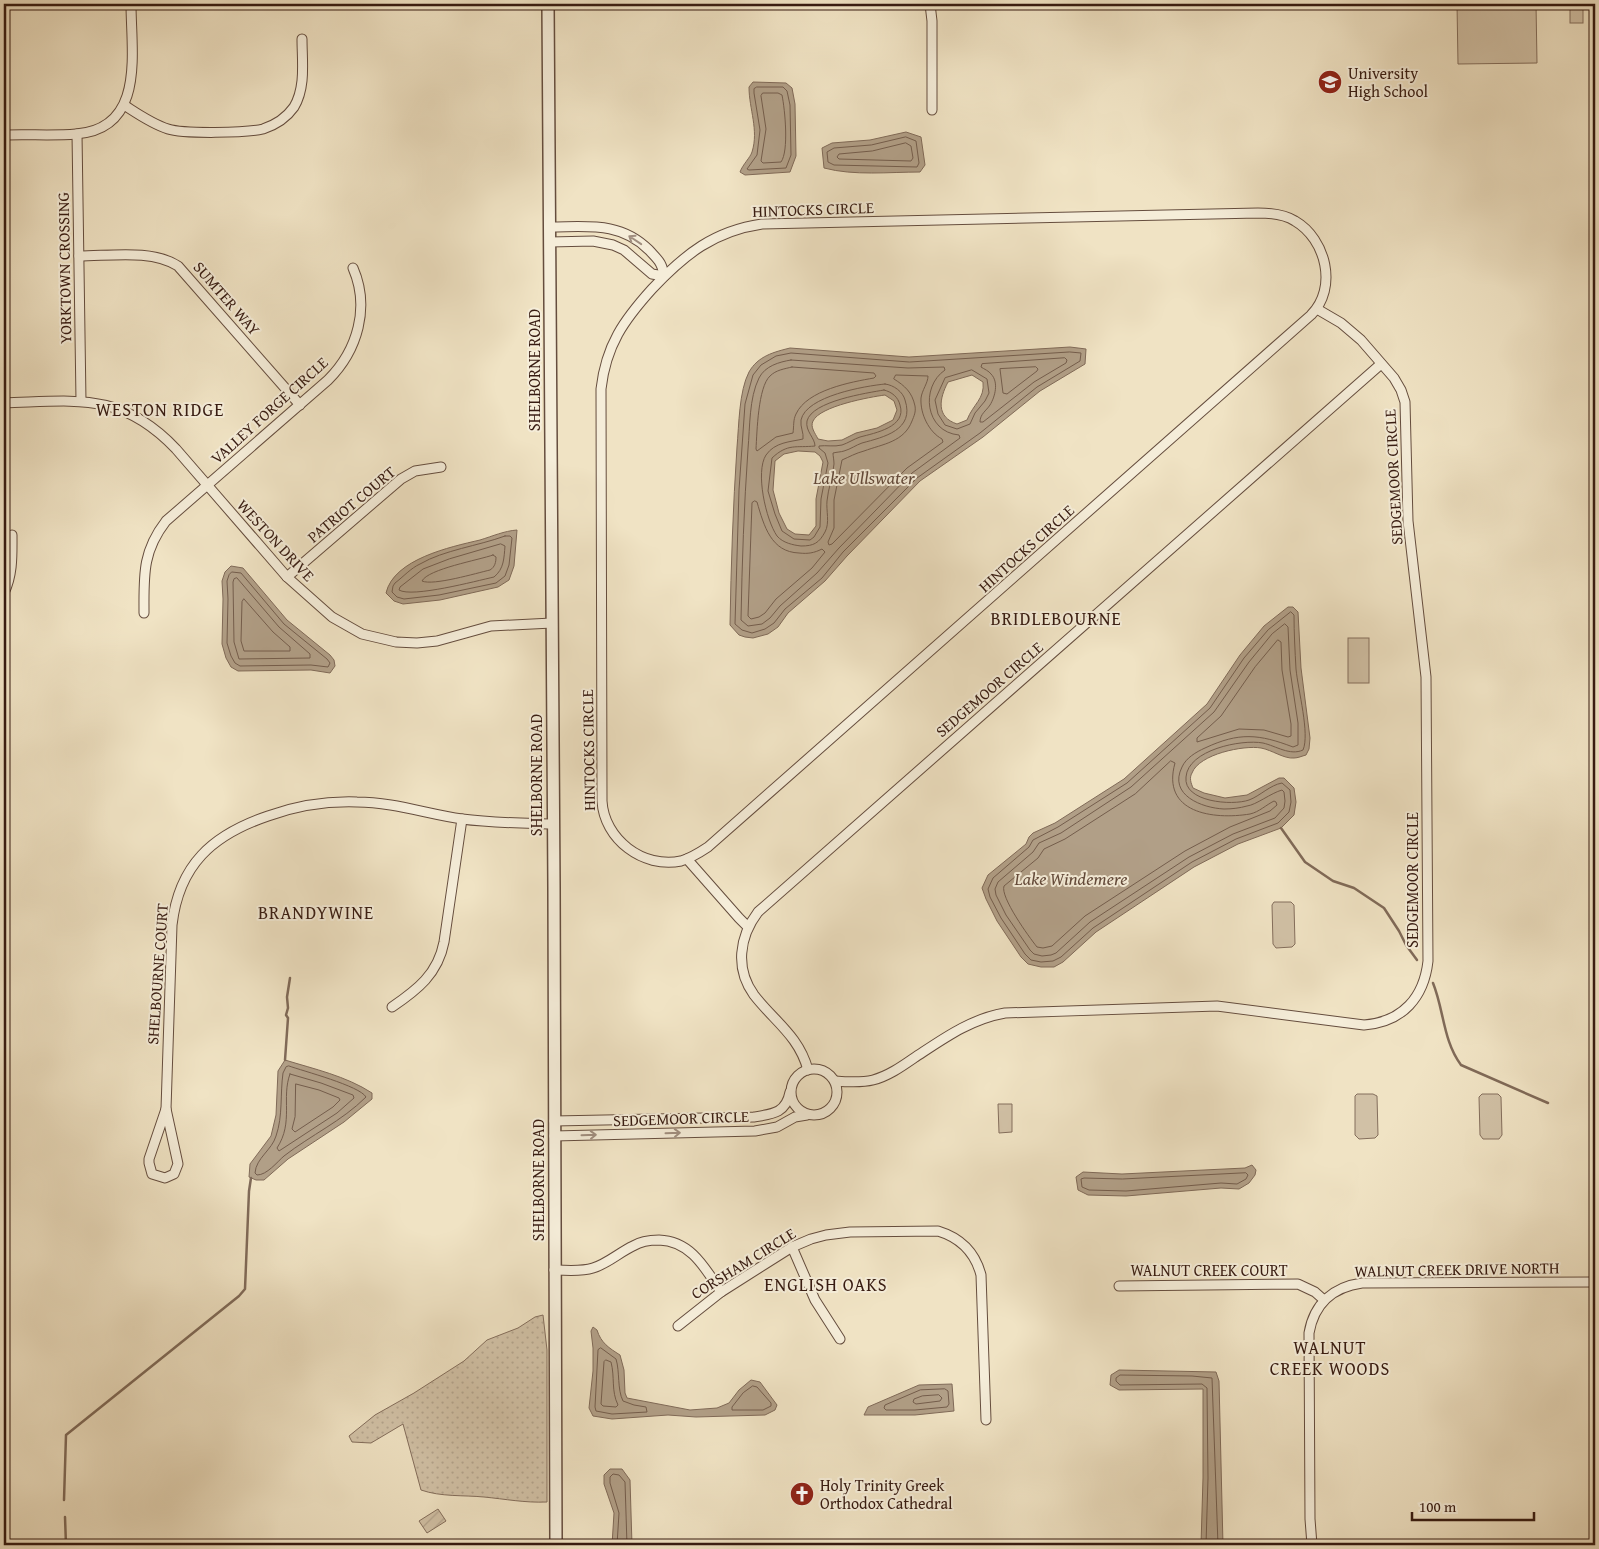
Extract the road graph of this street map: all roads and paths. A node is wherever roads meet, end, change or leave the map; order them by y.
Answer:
1 (131, 4) edge
2 (548, 4) edge
3 (930, 4) edge
4 (302, 39) dead end
5 (124, 105) junction
6 (932, 110) dead end
7 (77, 134) junction
8 (4, 135) edge
9 (550, 226) junction
10 (550, 242) junction
11 (79, 256) junction
12 (353, 268) dead end
13 (664, 276) junction
14 (1317, 308) junction
15 (1381, 364) junction
16 (81, 401) junction
17 (4, 403) edge
18 (300, 404) junction
19 (441, 467) dead end
20 (207, 486) junction
21 (12, 535) dead end
22 (287, 577) junction
23 (4, 593) edge
24 (144, 613) dead end
25 (552, 623) junction
26 (462, 819) junction
27 (553, 824) junction
28 (687, 859) junction
29 (748, 927) junction
30 (392, 1007) dead end
31 (808, 1070) junction
32 (835, 1082) junction
33 (790, 1092) junction
34 (166, 1109) junction
35 (807, 1115) junction
36 (554, 1121) junction
37 (554, 1136) junction
38 (792, 1247) junction
39 (554, 1270) junction
40 (1595, 1282) edge
41 (1120, 1286) dead end
42 (721, 1292) junction
43 (1324, 1300) junction
44 (678, 1326) dead end
45 (840, 1339) dead end
46 (986, 1420) dead end
47 (556, 1545) edge
48 (1312, 1545) edge

1 - 5 street
2 - 9 street, SHELBORNE ROAD
3 - 6 street
4 - 5 street
5 - 7 street
7 - 8 street
7 - 11 street, YORKTOWN CROSSING
9 - 10 street, SHELBORNE ROAD
13 -> 9 street
10 - 13 street
10 - 25 street, SHELBORNE ROAD
11 - 16 street, YORKTOWN CROSSING
11 - 18 street, SUMTER WAY
12 - 18 street, VALLEY FORGE CIRCLE
13 - 14 street, HINTOCKS CIRCLE
13 - 28 street, HINTOCKS CIRCLE
14 - 15 street
14 - 28 street, HINTOCKS CIRCLE
15 - 29 street, SEDGEMOOR CIRCLE
15 - 32 street, SEDGEMOOR CIRCLE
16 - 17 street, WESTON DRIVE
16 - 20 street, WESTON DRIVE
18 - 20 street, VALLEY FORGE CIRCLE
19 - 22 street, PATRIOT COURT
20 - 22 street, WESTON DRIVE
20 - 24 street, VALLEY FORGE CIRCLE
21 - 23 street
22 - 25 street, WESTON DRIVE
25 - 27 street, SHELBORNE ROAD
26 - 27 street, SHELBOURNE COURT
26 - 30 street
26 - 34 street, SHELBOURNE COURT
27 - 36 street, SHELBORNE ROAD
28 - 29 street
29 - 31 street, SEDGEMOOR CIRCLE
31 - 32 street
31 - 33 street
32 - 35 street
33 - 35 street
33 - 36 street, SEDGEMOOR CIRCLE
34 - 34 street, SHELBOURNE COURT
37 -> 35 street, SEDGEMOOR CIRCLE
36 - 37 street, SHELBORNE ROAD
37 - 39 street, SHELBORNE ROAD
38 - 42 street, CORSHAM CIRCLE
38 - 45 street
38 - 46 street, CORSHAM CIRCLE
39 - 42 street
39 - 47 street, SHELBORNE ROAD
40 - 43 street, WALNUT CREEK DRIVE NORTH
41 - 43 street, WALNUT CREEK COURT
42 - 44 street, CORSHAM CIRCLE
43 - 48 street

